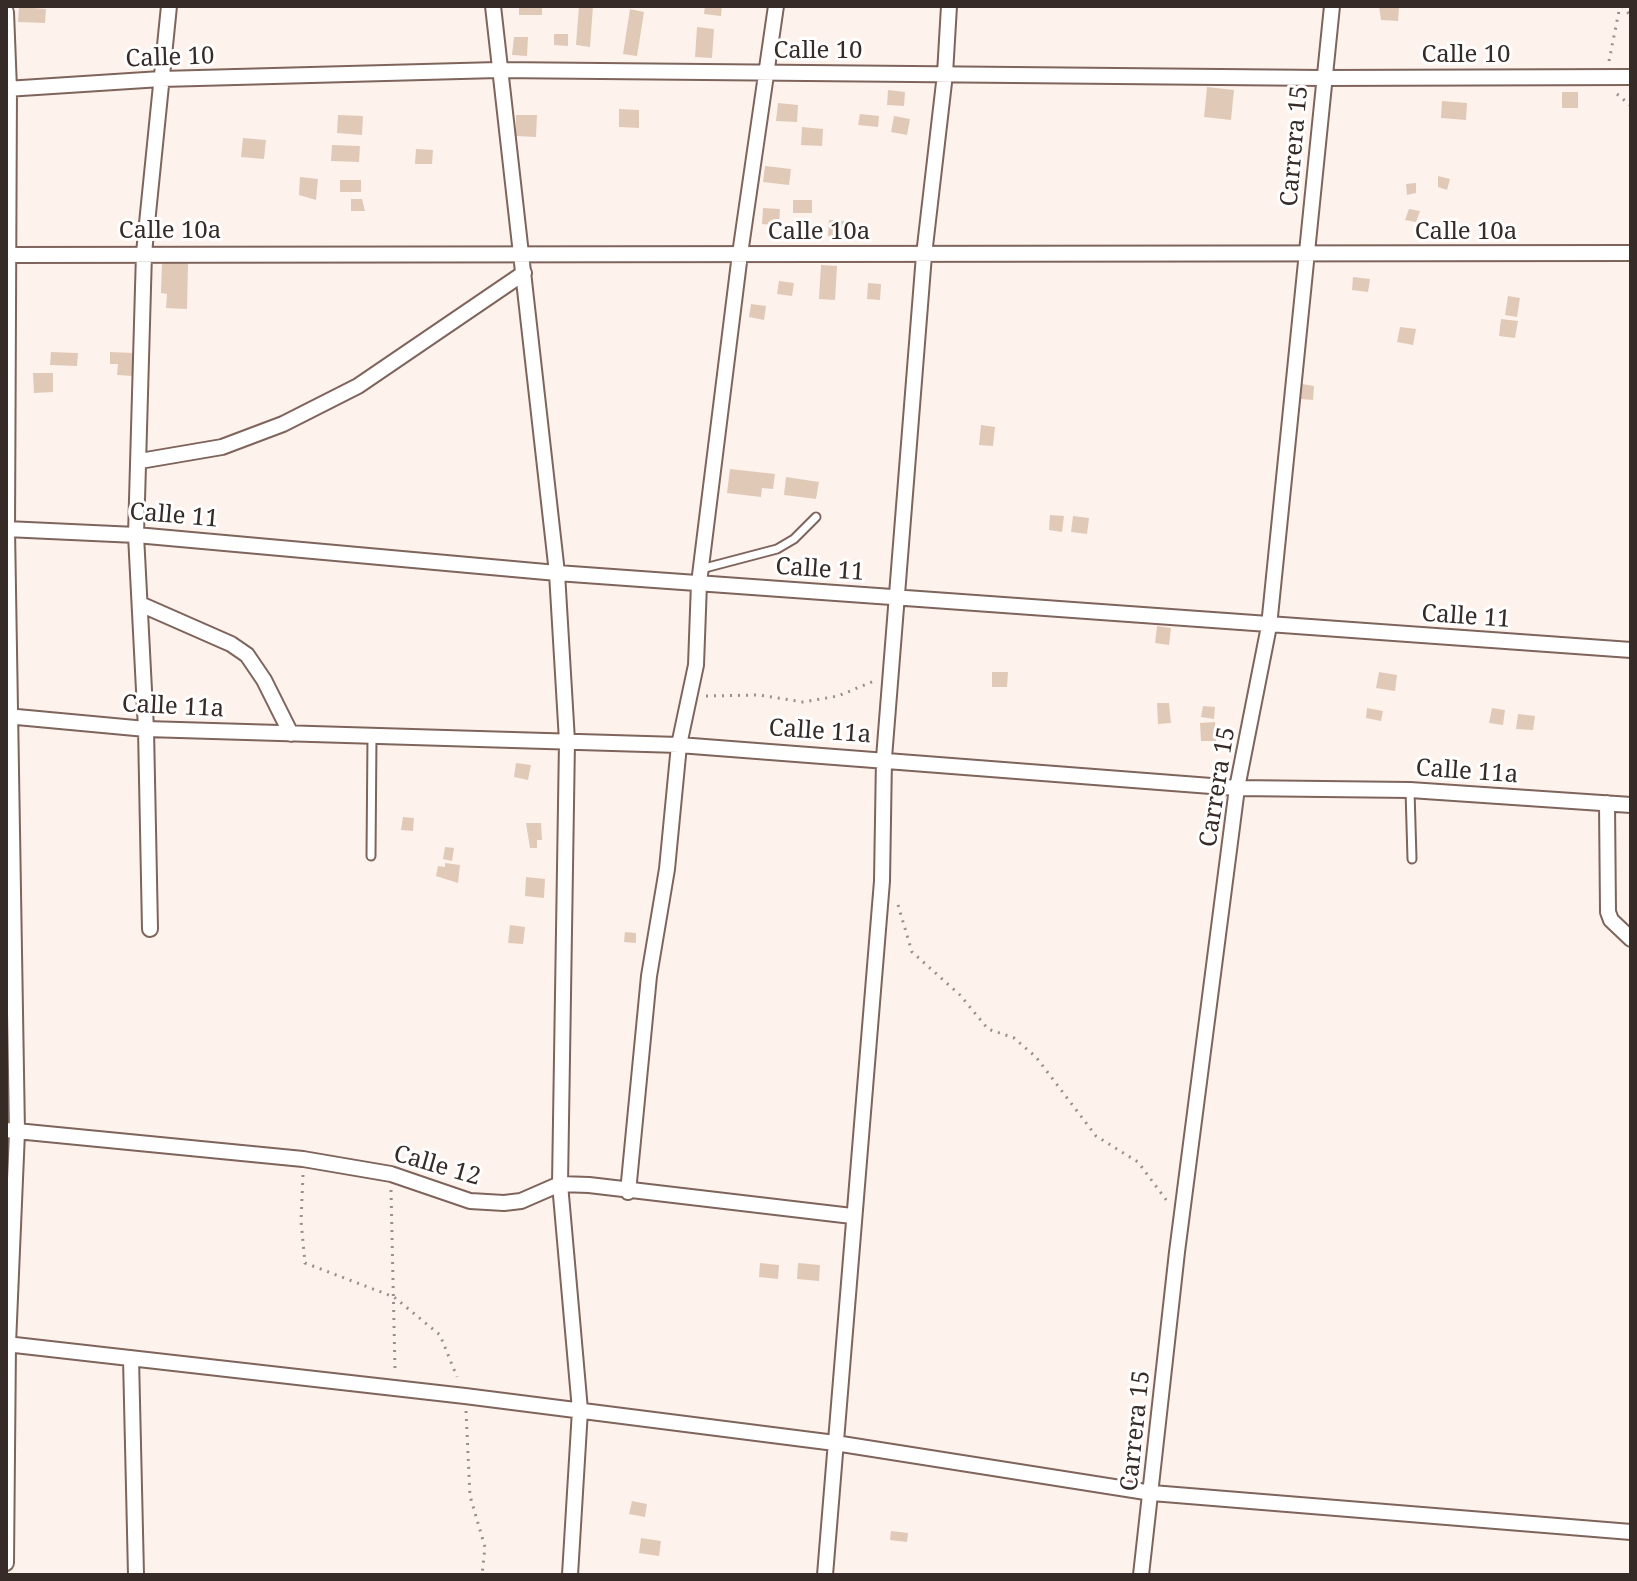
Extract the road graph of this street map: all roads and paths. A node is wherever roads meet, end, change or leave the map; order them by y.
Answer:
1 (169, 6) edge
2 (493, 6) edge
3 (776, 6) edge
4 (949, 6) edge
5 (1332, 6) edge
6 (1621, 6) edge
7 (6, 12) edge
8 (1631, 16) edge
9 (6, 21) edge
10 (498, 70) junction
11 (767, 73) junction
12 (945, 74) junction
13 (1610, 77) junction
14 (1631, 77) edge
15 (1323, 78) junction
16 (161, 79) junction
17 (8, 89) edge
18 (522, 252) junction
19 (144, 253) junction
20 (1631, 253) edge
21 (740, 254) junction
22 (7, 255) edge
23 (924, 255) junction
24 (1307, 255) junction
25 (524, 273) junction
26 (140, 461) junction
27 (816, 517) dead end
28 (6, 529) edge
29 (136, 535) junction
30 (557, 573) junction
31 (700, 576) junction
32 (899, 597) junction
33 (140, 604) junction
34 (1269, 626) junction
35 (1631, 650) edge
36 (893, 671) junction
37 (691, 689) junction
38 (9, 716) edge
39 (146, 729) junction
40 (291, 734) junction
41 (372, 736) junction
42 (567, 741) junction
43 (679, 745) junction
44 (884, 758) junction
45 (1237, 788) junction
46 (1410, 790) junction
47 (1607, 803) junction
48 (1631, 805) edge
49 (371, 856) dead end
50 (1412, 859) dead end
51 (882, 881) junction
52 (150, 929) dead end
53 (1631, 939) edge
54 (12, 1131) edge
55 (303, 1159) junction
56 (391, 1174) junction
57 (560, 1184) junction
58 (628, 1192) junction
59 (1184, 1211) junction
60 (852, 1216) junction
61 (394, 1297) junction
62 (7, 1344) edge
63 (131, 1358) junction
64 (395, 1388) junction
65 (465, 1396) junction
66 (580, 1410) junction
67 (835, 1443) junction
68 (1152, 1493) junction
69 (1631, 1532) edge
70 (6, 1563) edge
71 (136, 1575) edge
72 (482, 1575) edge
73 (570, 1575) edge
74 (825, 1575) edge
75 (1141, 1575) edge

1 - 16 street
2 - 10 street
3 - 11 street
4 - 12 street
5 - 15 street, Carrera 15
6 - 8 path
6 - 13 path
7 - 9 street
9 - 17 street
10 - 11 street, Calle 10
10 - 16 street, Calle 10
10 - 18 street
11 - 12 street, Calle 10
11 - 21 street
12 - 15 street, Calle 10
12 - 23 street
13 - 14 street, Calle 10
13 - 15 street, Calle 10
15 - 24 street, Carrera 15
16 - 17 street, Calle 10
16 - 19 street
17 - 22 street
18 - 19 street, Calle 10a
18 - 21 street, Calle 10a
18 - 25 street
19 - 22 street, Calle 10a
19 - 26 street
20 - 24 street, Calle 10a
21 - 23 street, Calle 10a
21 - 31 street
22 - 28 street
23 - 24 street, Calle 10a
23 - 32 street
24 - 34 street, Carrera 15
25 - 26 street
25 - 30 street
26 - 29 street
27 - 31 lane
28 - 29 street, Calle 11
28 - 38 street
29 - 30 street, Calle 11
29 - 33 street
30 - 31 street, Calle 11
30 - 42 street
31 - 32 street, Calle 11
31 - 37 street
32 - 34 street, Calle 11
32 - 36 street
33 - 39 street
33 - 40 street
34 - 35 street, Calle 11
34 - 45 street, Carrera 15
36 - 37 path
36 - 44 street
37 - 43 street
38 - 39 street, Calle 11a
38 - 54 street
39 - 40 street, Calle 11a
39 - 52 street
40 - 41 street, Calle 11a
41 - 42 street, Calle 11a
41 - 49 lane
42 - 43 street, Calle 11a
42 - 57 street
43 - 44 street, Calle 11a
43 - 58 street
44 - 45 street, Calle 11a
44 - 51 street
45 - 46 street, Calle 11a
45 - 59 street, Carrera 15
46 - 47 street, Calle 11a
46 - 50 lane
47 - 48 street, Calle 11a
47 - 53 street
51 - 59 path
51 - 60 street
54 - 55 street, Calle 12
54 - 62 street
55 - 56 street, Calle 12
55 - 61 path
56 - 57 street, Calle 12
56 - 61 path
57 - 58 street
57 - 66 street
58 - 60 street
59 - 68 street, Carrera 15
60 - 67 street
61 - 64 path
61 - 65 path
62 - 63 street
62 - 70 street
63 - 64 street
63 - 71 street
64 - 65 street
65 - 66 street
65 - 72 path
66 - 67 street
66 - 73 street
67 - 68 street
67 - 74 street
68 - 69 street
68 - 75 street, Carrera 15

